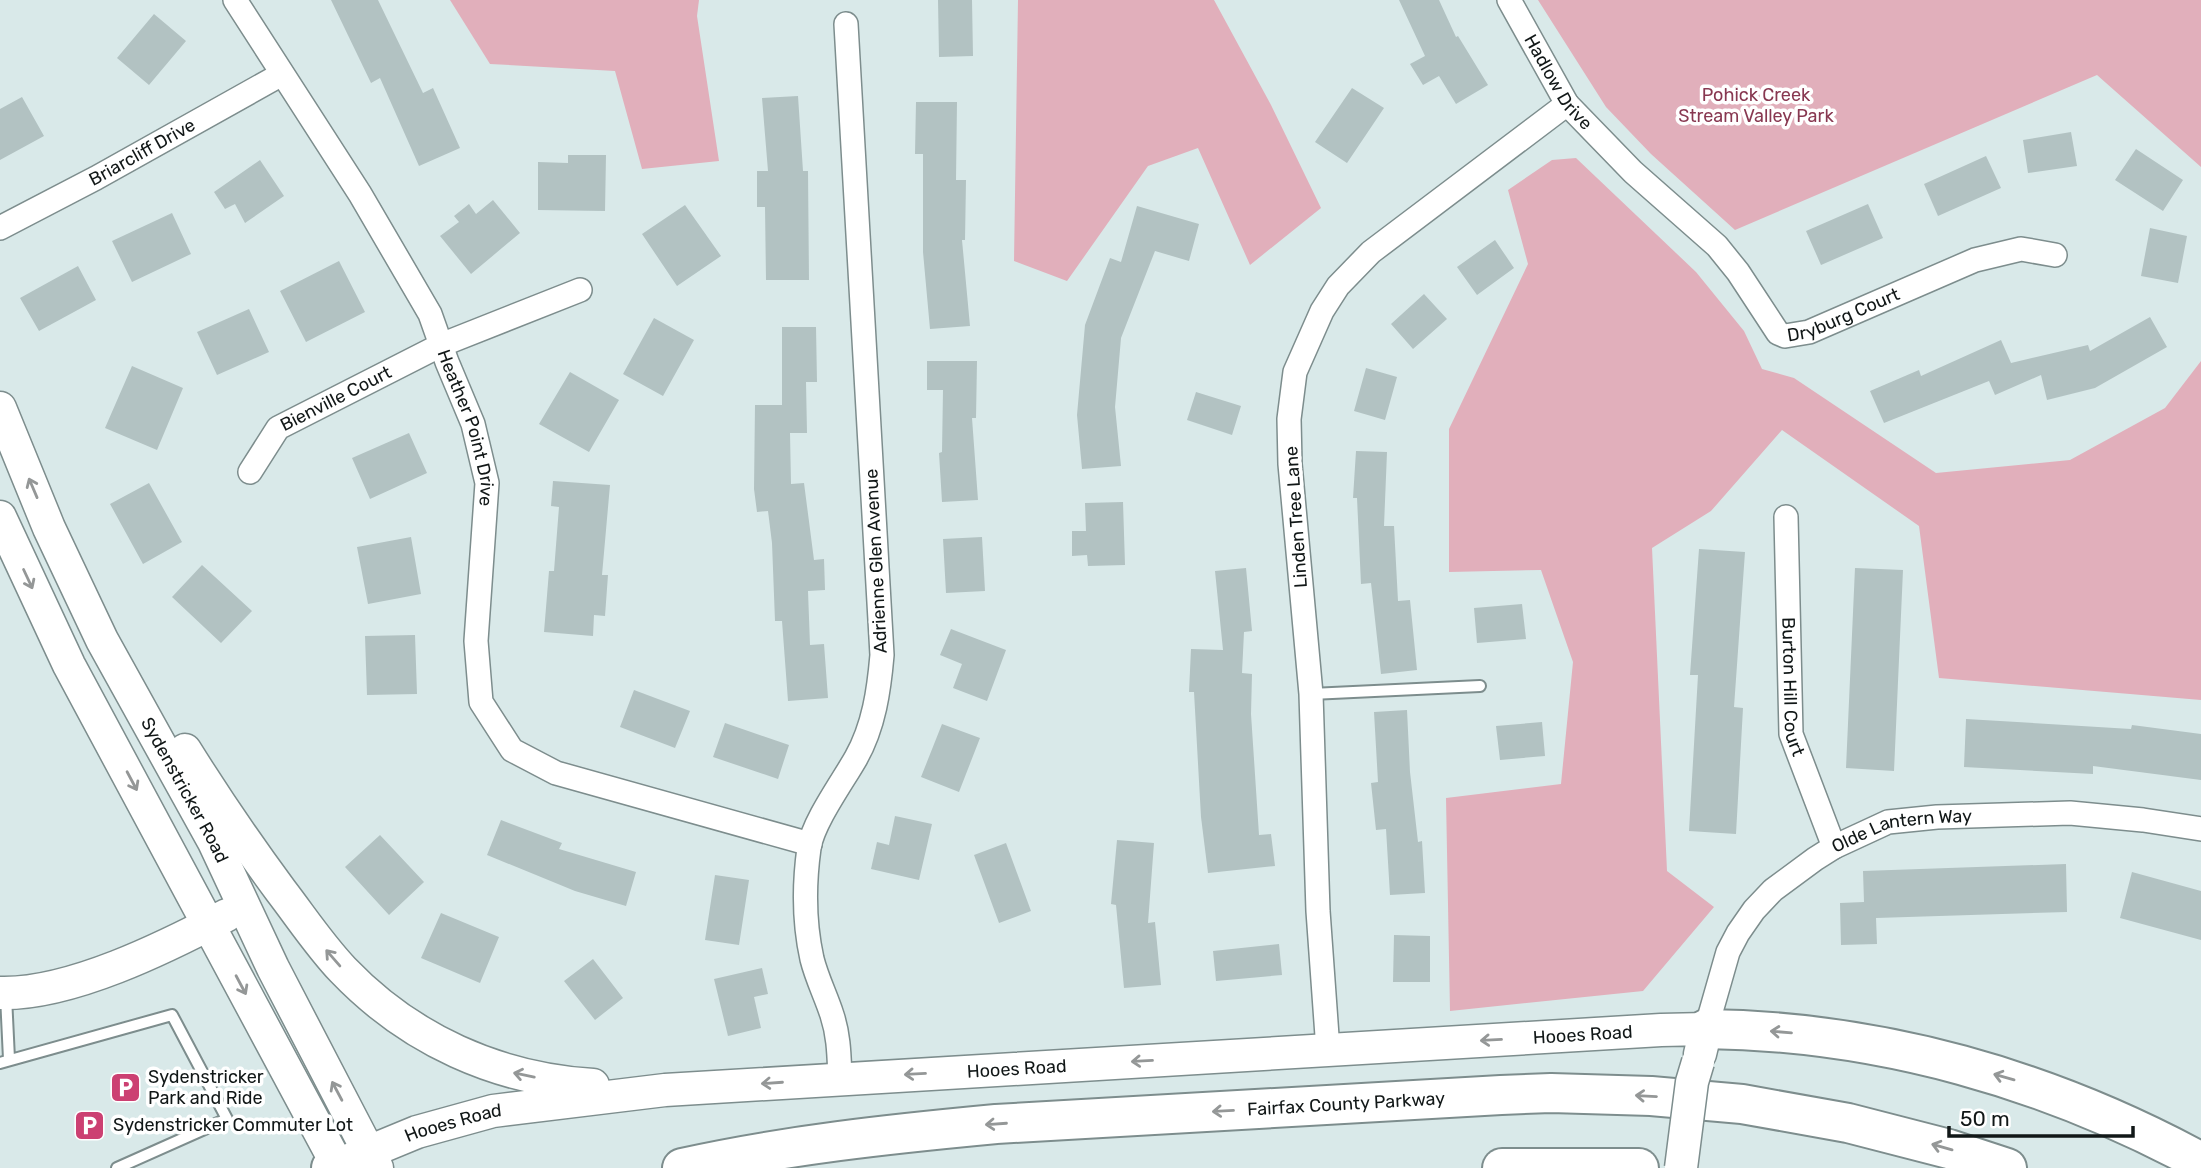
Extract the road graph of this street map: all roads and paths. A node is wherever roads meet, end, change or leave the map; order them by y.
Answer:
1 (235, 0) edge
2 (1509, 0) edge
3 (846, 24) dead end
4 (282, 74) junction
5 (1567, 104) junction
6 (1619, 158) joint
7 (0, 228) edge
8 (2054, 255) dead end
9 (579, 290) dead end
10 (441, 345) junction
11 (0, 408) edge
12 (250, 472) dead end
13 (0, 517) edge
14 (1786, 517) dead end
15 (102, 640) junction
16 (1480, 686) dead end
17 (1311, 694) junction
18 (2201, 829) edge
19 (810, 844) junction
20 (1834, 847) junction
21 (243, 906) junction
22 (209, 924) junction
23 (3, 993) edge
24 (1702, 1046) junction
25 (1328, 1050) junction
26 (4, 1061) edge
27 (840, 1078) junction
28 (664, 1090) junction
29 (2201, 1162) edge
30 (351, 1164) edge
31 (117, 1168) edge
32 (682, 1168) edge
33 (1502, 1168) edge
34 (1639, 1168) edge
35 (1681, 1168) edge
36 (2007, 1168) edge

1 - 4 street, Heather Point Drive
2 - 5 street, Hadlow Drive
3 - 19 street, Adrienne Glen Avenue
4 - 7 street, Briarcliff Drive
4 - 10 street, Heather Point Drive
5 - 6 street, Hadlow Drive
5 - 17 street, Linden Tree Lane
6 - 8 street, Dryburg Court
9 - 10 street, Bienville Court
10 - 12 street, Bienville Court
10 - 19 street, Heather Point Drive
15 -> 11 main road, Sydenstricker Road
13 -> 22 main road
14 - 20 street, Burton Hill Court
15 - 21 main road, Sydenstricker Road
28 -> 15 main road
16 - 17 lane
17 - 25 street, Linden Tree Lane
18 - 20 street, Olde Lantern Way
19 - 27 street, Adrienne Glen Avenue
20 - 24 street, Olde Lantern Way
21 - 22 main road
30 -> 21 main road, Sydenstricker Road
22 - 23 main road
22 -> 30 main road
23 - 26 lane
24 -> 25 main road, Hooes Road
29 -> 24 highway
24 - 35 main road, bridge
25 -> 27 main road, Hooes Road
26 - 31 lane
27 -> 28 main road, Hooes Road
28 - 30 main road, Hooes Road
36 -> 32 highway, Fairfax County Parkway
33 - 34 highway

